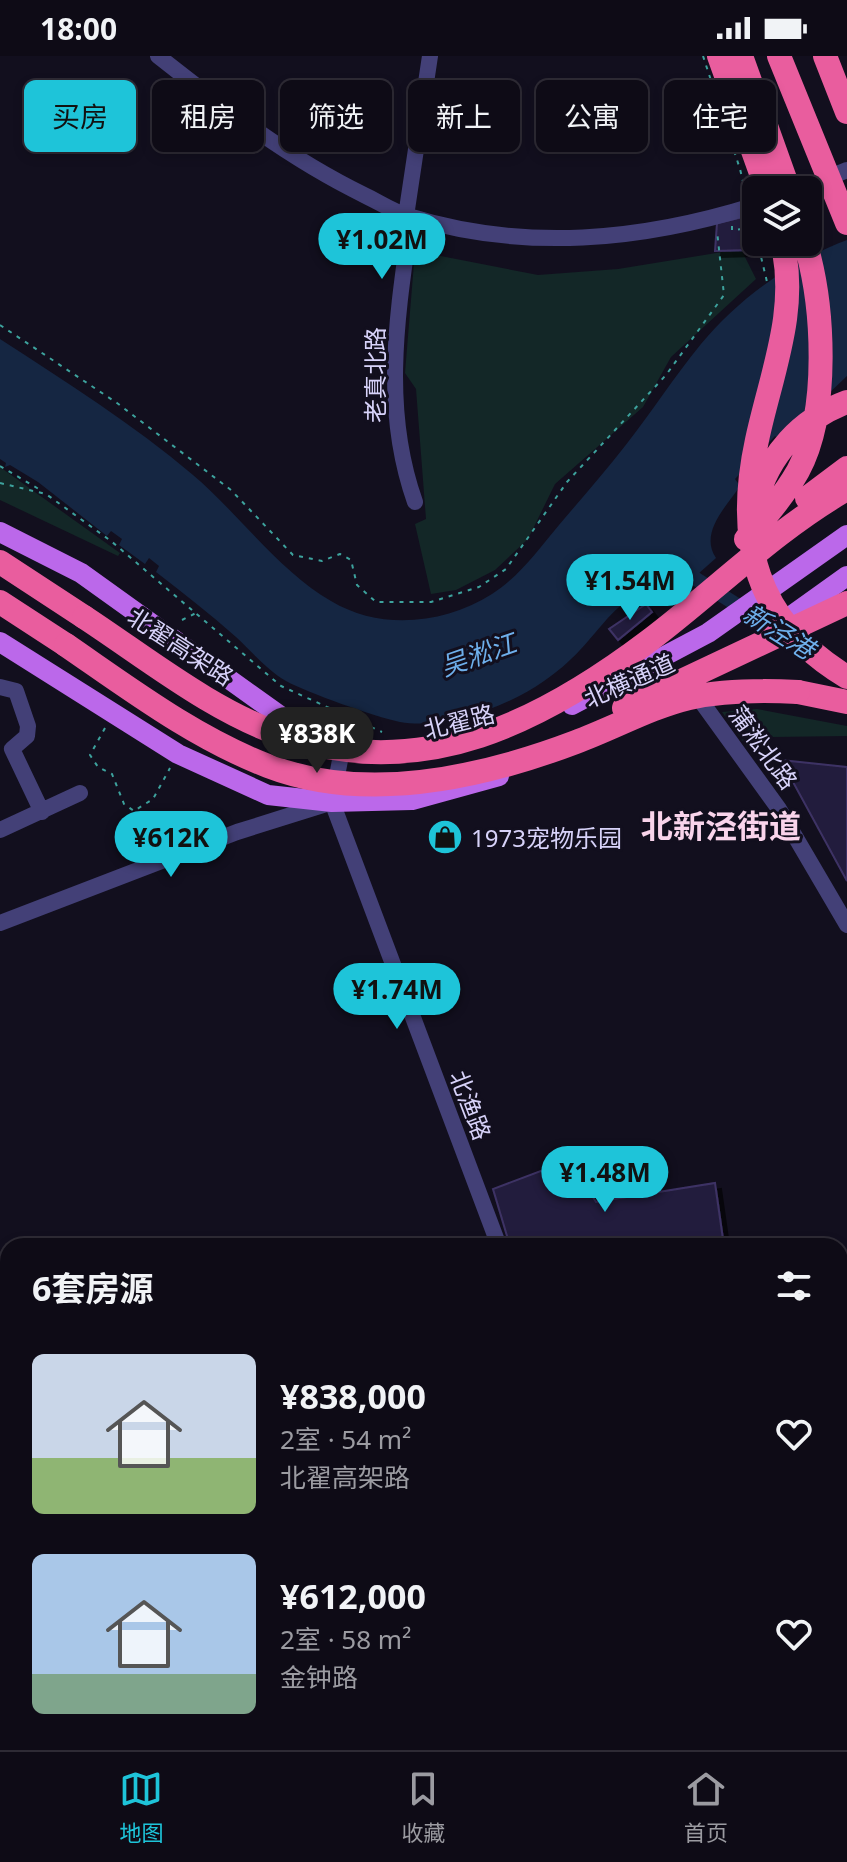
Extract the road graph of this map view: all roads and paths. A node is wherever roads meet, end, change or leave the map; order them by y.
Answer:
1 (158, 56) edge
2 (430, 56) edge
3 (719, 56) edge
4 (741, 56) edge
5 (779, 56) edge
6 (825, 56) edge
7 (847, 112) edge
8 (847, 170) edge
9 (762, 176) edge
10 (784, 176) edge
11 (822, 180) edge
12 (742, 209) edge
13 (406, 216) junction
14 (847, 223) edge
15 (785, 256) edge
16 (808, 256) edge
17 (847, 402) edge
18 (0, 466) edge
19 (847, 468) edge
20 (0, 483) edge
21 (847, 489) edge
22 (46, 494) junction
23 (415, 502) dead end
24 (750, 526) junction
25 (0, 532) edge
26 (847, 535) edge
27 (0, 562) edge
28 (847, 576) edge
29 (0, 602) edge
30 (847, 603) edge
31 (197, 613) junction
32 (847, 617) edge
33 (182, 620) dead end
34 (651, 639) junction
35 (0, 642) edge
36 (847, 677) edge
37 (688, 682) junction
38 (0, 687) edge
39 (847, 702) edge
40 (116, 714) junction
41 (386, 733) dead end
42 (178, 754) junction
43 (341, 755) junction
44 (522, 759) junction
45 (80, 793) dead end
46 (332, 802) junction
47 (42, 812) junction
48 (0, 830) edge
49 (0, 923) edge
50 (847, 925) edge
51 (496, 1238) edge

1 - 13 street
2 - 13 street, 老真北路
3 - 9 highway
4 - 10 highway
5 - 14 highway, bridge
6 - 7 highway
8 - 11 street
12 - 13 street
13 - 23 street, 老真北路
15 - 24 highway, bridge
16 - 34 highway, bridge
17 - 24 highway, bridge
18 - 22 path
19 - 34 highway, 北横通道, bridge
20 - 22 path
21 - 34 highway, bridge
22 - 31 path
24 - 36 highway, bridge
25 - 43 main road, 北翟路
26 - 43 main road, 北翟路
27 - 34 highway, 北翟高架路, bridge
28 - 37 main road, bridge
29 - 44 highway, bridge
30 - 44 highway, bridge
31 - 33 path
31 - 41 path
32 - 44 highway, 北横通道, bridge
35 - 40 main road
37 - 46 main road
37 - 50 street, 蒲淞北路
38 - 47 street
39 - 44 highway, bridge
40 - 42 main road
40 - 42 path
42 - 46 main road
43 - 46 street
45 - 47 street
46 - 49 street
46 - 51 street, 北渔路
47 - 48 street

